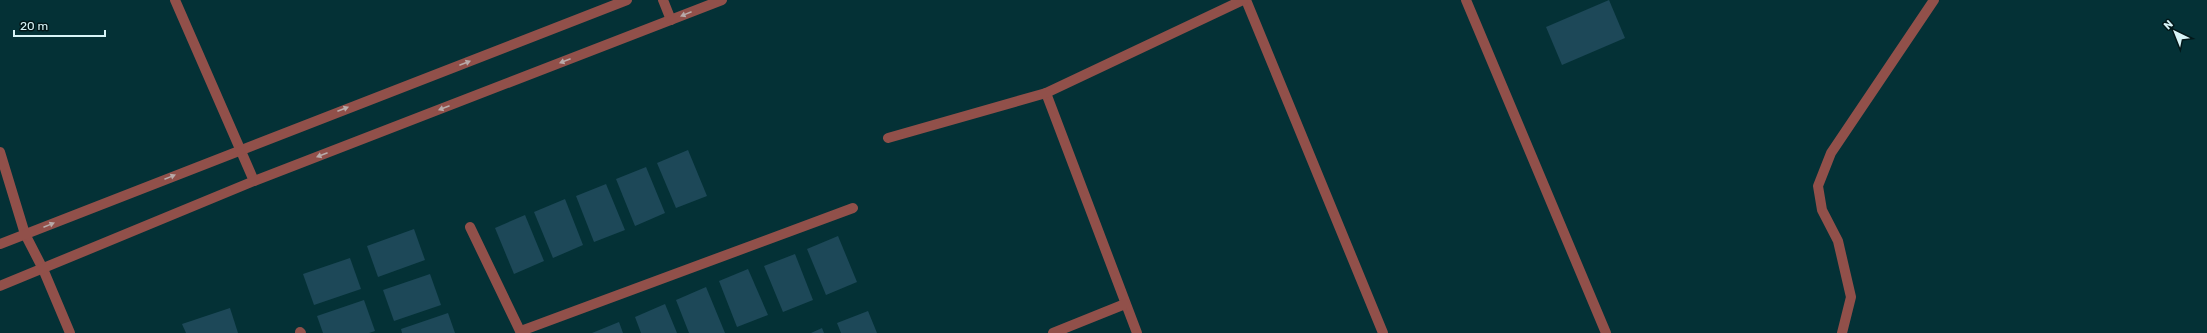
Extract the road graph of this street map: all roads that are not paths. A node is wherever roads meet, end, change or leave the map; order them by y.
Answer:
1 (175, 0) edge
2 (627, 0) edge
3 (663, 0) edge
4 (722, 0) edge
5 (1244, 0) edge
6 (1466, 0) edge
7 (1934, 0) edge
8 (671, 20) junction
9 (1046, 92) junction
10 (888, 138) dead end
11 (242, 149) junction
12 (0, 152) edge
13 (254, 181) junction
14 (853, 208) dead end
15 (470, 227) dead end
16 (24, 234) junction
17 (0, 244) edge
18 (43, 269) junction
19 (0, 286) edge
20 (1125, 304) junction
21 (521, 332) edge
22 (70, 333) edge
23 (1053, 333) edge
24 (1137, 333) edge
25 (1383, 333) edge
26 (1606, 333) edge
27 (1842, 333) edge

1 - 11 street
11 -> 2 street
3 - 8 street
4 -> 8 street
5 - 9 street
5 - 25 street
6 - 26 street
7 - 27 street
8 -> 13 street
9 - 10 street
9 - 20 street
11 - 13 street
16 -> 11 street
12 - 16 street
13 - 18 street
14 - 21 street
15 - 21 street
16 - 17 street
16 - 18 street
18 - 19 street
18 - 22 street
20 - 23 street
20 - 24 street

